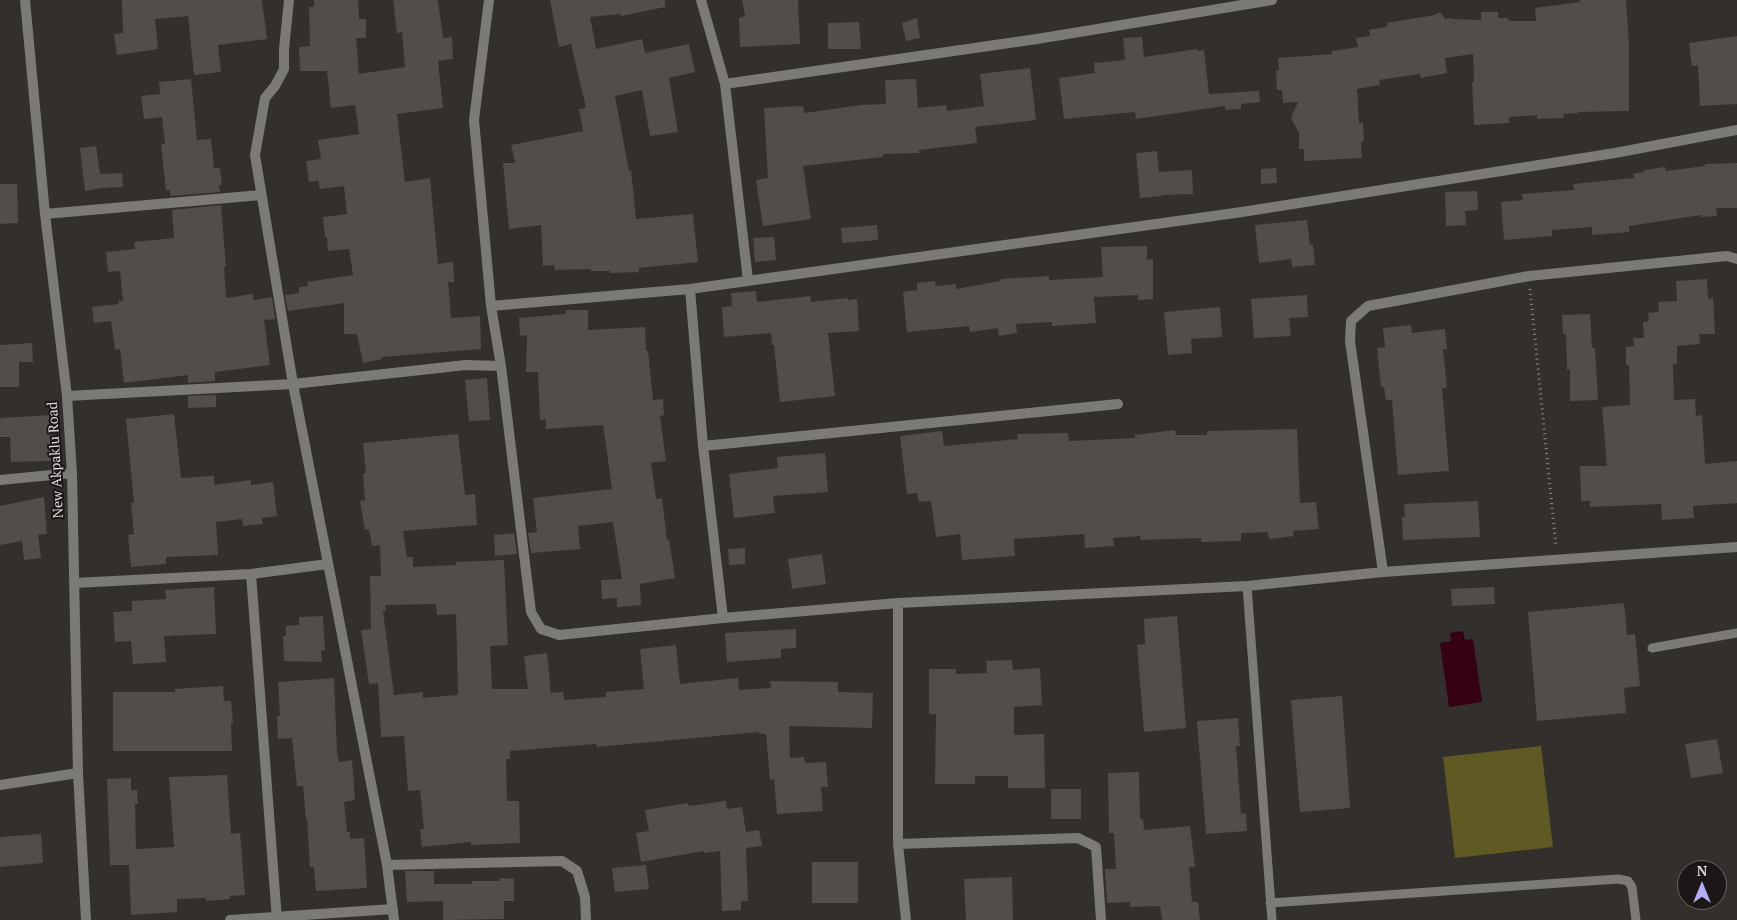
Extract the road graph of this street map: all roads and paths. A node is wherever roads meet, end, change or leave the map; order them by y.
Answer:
1 (25, 0) edge
2 (288, 0) edge
3 (489, 0) edge
4 (701, 0) edge
5 (1272, 0) edge
6 (725, 84) junction
7 (1737, 130) edge
8 (261, 195) junction
9 (45, 214) junction
10 (1737, 259) edge
11 (1529, 276) junction
12 (748, 280) junction
13 (690, 289) junction
14 (491, 306) junction
15 (501, 366) junction
16 (293, 384) junction
17 (67, 396) junction
18 (1118, 404) dead end
19 (703, 446) junction
20 (72, 473) junction
21 (0, 480) edge
22 (1737, 547) edge
23 (1558, 559) junction
24 (328, 564) junction
25 (1383, 572) junction
26 (251, 574) junction
27 (74, 583) junction
28 (1247, 586) junction
29 (898, 603) junction
30 (723, 618) junction
31 (1737, 634) edge
32 (1652, 648) dead end
33 (78, 772) junction
34 (0, 784) edge
35 (898, 844) junction
36 (387, 865) junction
37 (1270, 903) junction
38 (393, 909) junction
39 (277, 918) edge
40 (86, 920) edge
41 (230, 920) edge
42 (394, 920) edge
43 (586, 920) edge
44 (906, 920) edge
45 (1102, 920) edge
46 (1272, 920) edge
47 (1636, 920) edge

1 - 9 street, New Akpaklu Road
2 - 8 street
3 - 14 street
4 - 6 street
5 - 6 street
6 - 12 street
7 - 12 street
8 - 9 street
8 - 16 street
9 - 17 street, New Akpaklu Road
10 - 11 street
11 - 23 path
11 - 25 street
12 - 13 street
13 - 14 street
13 - 19 street
14 - 15 street
15 - 16 street
15 - 30 street
16 - 17 street
16 - 24 street
17 - 20 street, New Akpaklu Road
18 - 19 street
19 - 30 street
20 - 21 street
20 - 27 street, New Akpaklu Road
22 - 23 street
23 - 25 street
24 - 26 street
24 - 36 street
25 - 28 street
26 - 27 street
26 - 39 street
27 - 33 street, New Akpaklu Road
28 - 29 street
28 - 37 lane
29 - 30 street
29 - 35 street
31 - 32 lane
33 - 34 street
33 - 40 street, New Akpaklu Road
35 - 44 street
35 - 45 street
36 - 38 street
36 - 43 street
37 - 46 lane
37 - 47 lane
38 - 39 street
38 - 42 street
39 - 41 street

